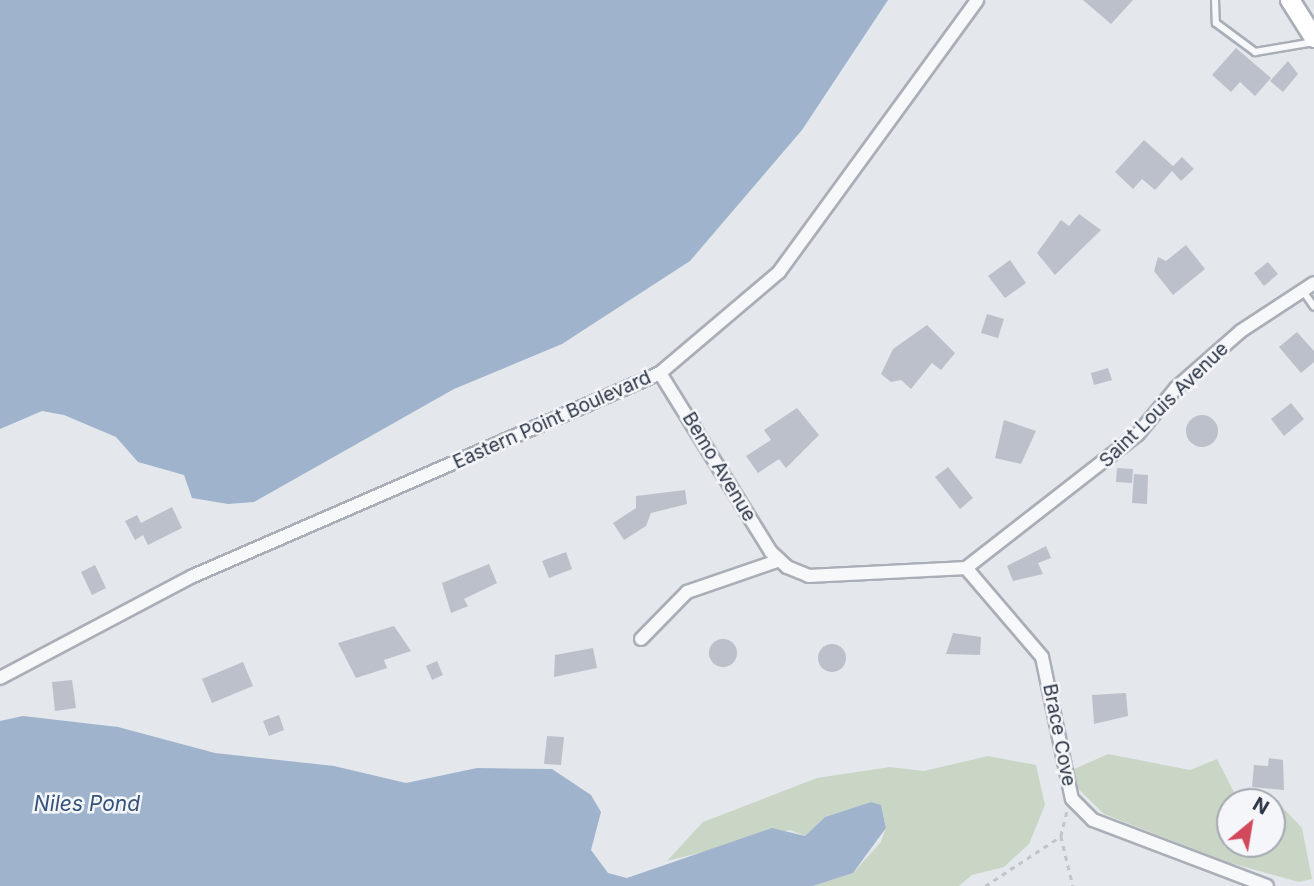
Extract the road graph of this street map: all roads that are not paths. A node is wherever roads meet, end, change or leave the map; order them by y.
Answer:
1 (977, 0) edge
2 (1215, 0) edge
3 (1290, 0) edge
4 (1314, 40) edge
5 (1309, 287) edge
6 (1314, 307) edge
7 (660, 373) junction
8 (780, 560) junction
9 (966, 568) junction
10 (641, 639) dead end
11 (0, 678) edge
12 (1267, 886) edge

1 - 7 street, Eastern Point Boulevard
2 - 4 lane
3 - 4 main road
5 - 6 lane
5 - 9 street, Saint Louis Avenue
7 - 8 street, Bemo Avenue
7 - 11 street, Eastern Point Boulevard
8 - 9 street
8 - 10 street
9 - 12 street, Brace Cove

